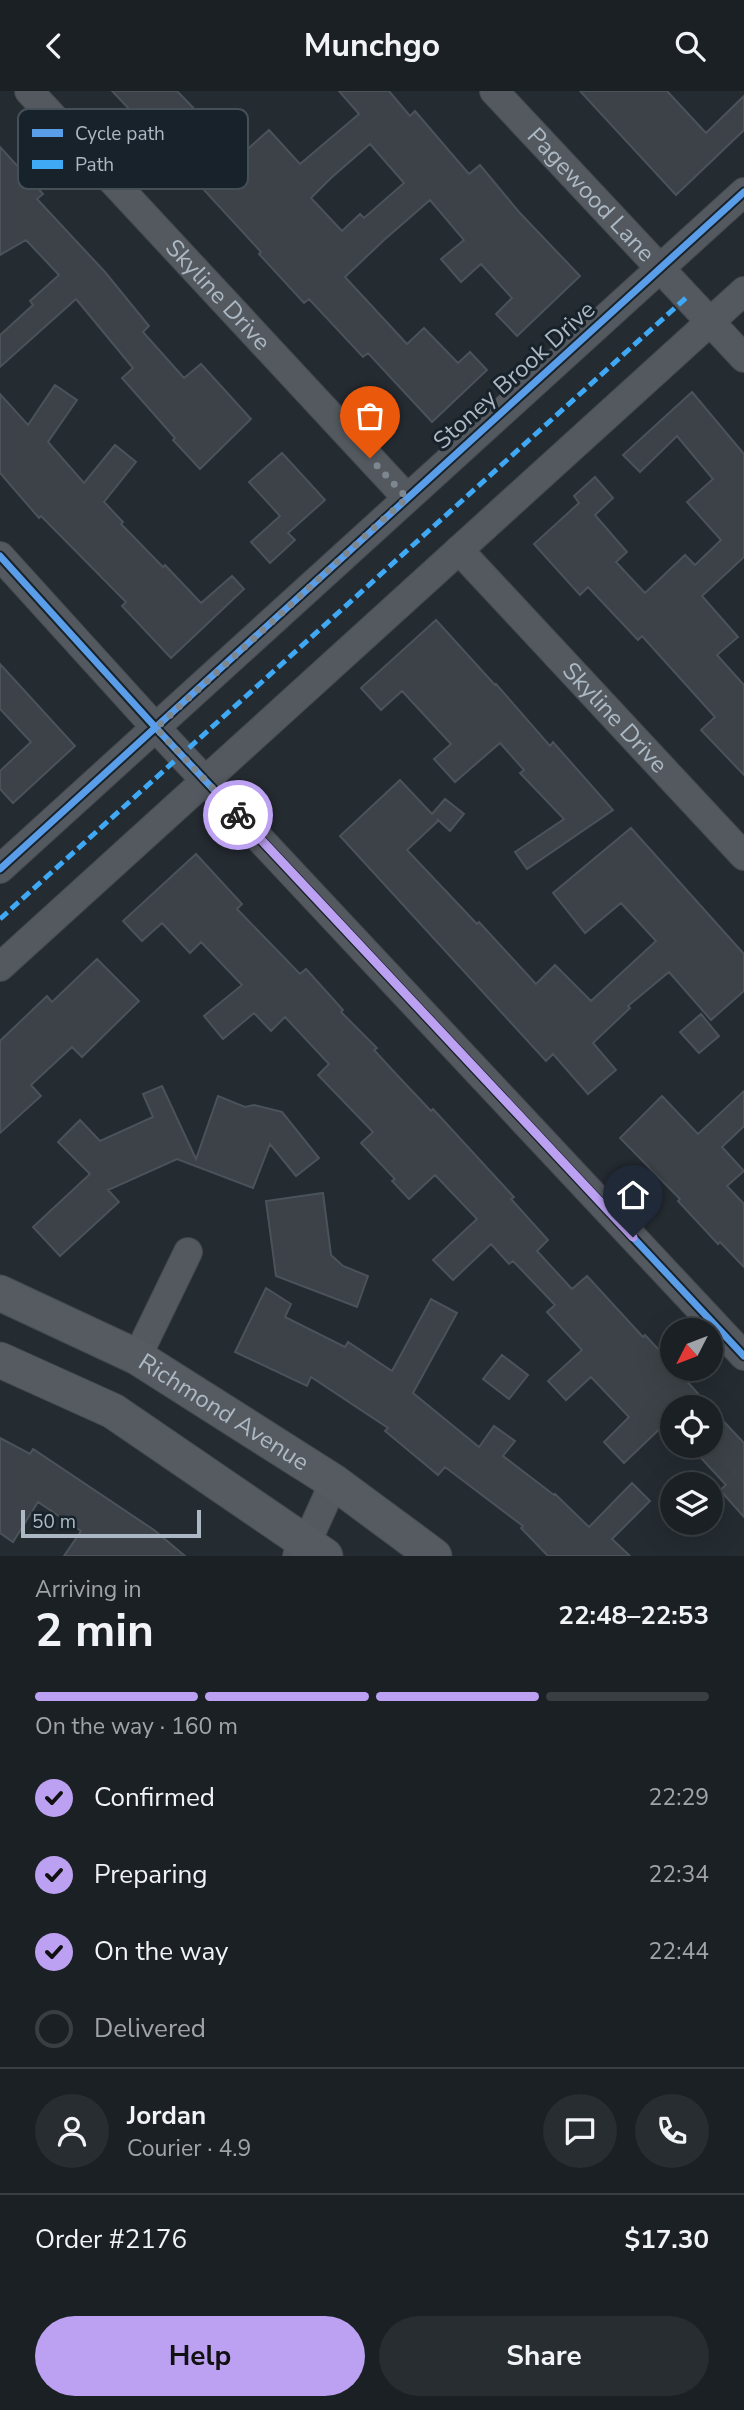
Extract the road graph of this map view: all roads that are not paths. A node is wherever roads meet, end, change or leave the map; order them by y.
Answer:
1 (29, 91) edge
2 (494, 91) edge
3 (46, 109) edge
4 (120, 189) edge
5 (744, 192) edge
6 (660, 269) junction
7 (744, 291) edge
8 (710, 322) junction
9 (744, 358) edge
10 (407, 498) junction
11 (459, 550) junction
12 (0, 557) edge
13 (156, 728) junction
14 (205, 780) junction
15 (744, 856) edge
16 (0, 869) edge
17 (0, 967) edge
18 (188, 1252) dead end
19 (0, 1293) edge
20 (744, 1356) edge
21 (137, 1357) junction
22 (0, 1360) edge
23 (334, 1482) junction
24 (310, 1551) edge
25 (434, 1556) edge

1 - 3 street, Skyline Drive
2 - 6 street, Pagewood Lane
4 - 10 street, Skyline Drive
5 - 6 street, Stoney Brook Drive
6 - 8 street, Pagewood Lane
6 - 10 street, Stoney Brook Drive
7 - 8 street
8 - 9 street, Pagewood Lane
8 - 11 street
10 - 13 street, Stoney Brook Drive
11 - 14 street
11 - 15 street, Skyline Drive
12 - 13 street
13 - 14 street
13 - 16 street, Stoney Brook Drive
14 - 17 street
14 - 20 street
18 - 21 street
19 - 21 main road, Richmond Avenue
21 - 23 main road, Richmond Avenue
22 - 24 main road
23 - 24 street
23 - 25 main road, Richmond Avenue

